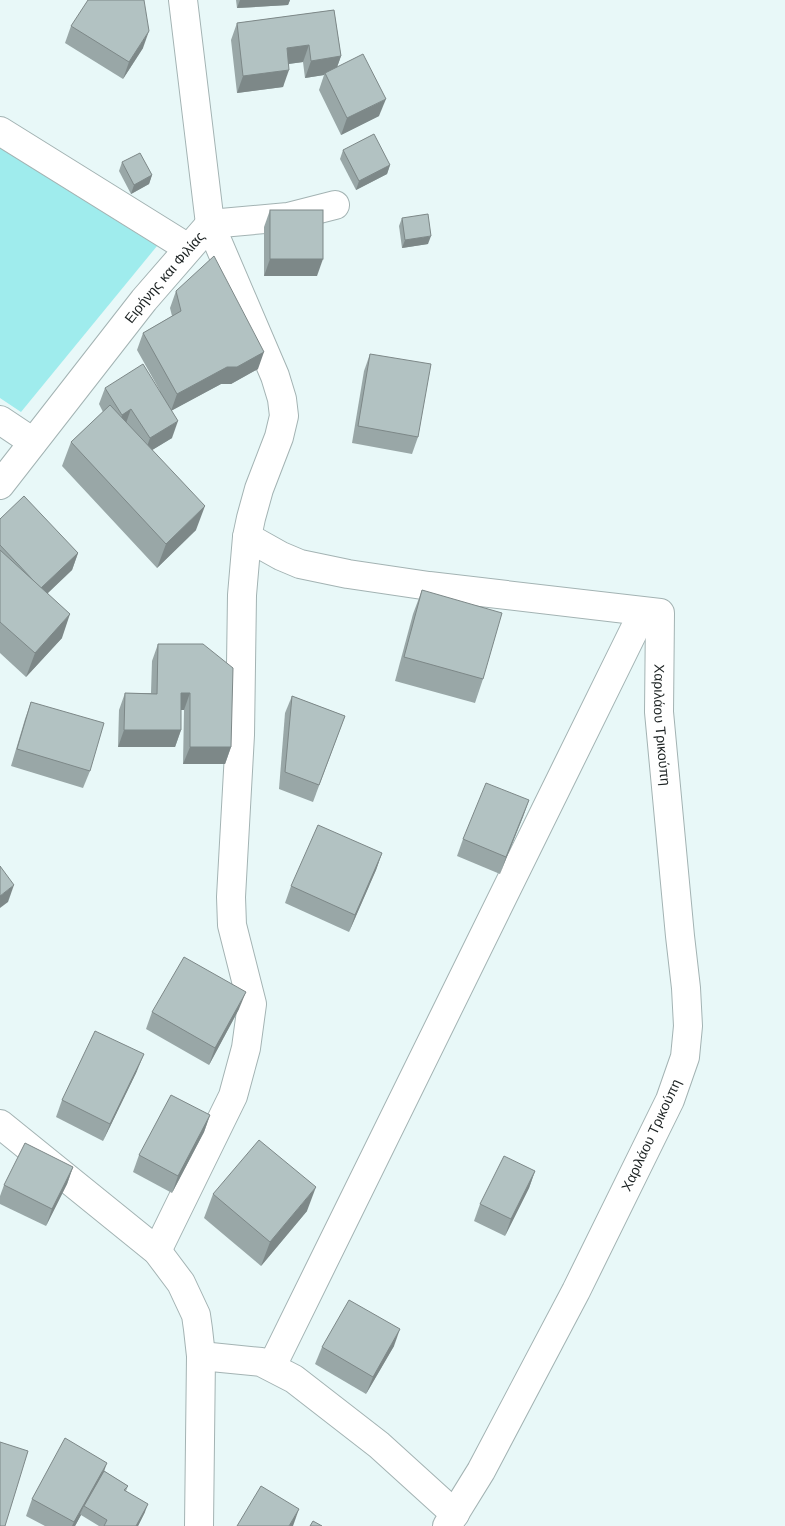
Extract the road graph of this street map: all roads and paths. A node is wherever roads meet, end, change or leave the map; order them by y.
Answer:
1 (183, 0) edge
2 (0, 131) edge
3 (335, 205) dead end
4 (210, 224) junction
5 (188, 248) junction
6 (0, 420) edge
7 (33, 442) junction
8 (0, 485) edge
9 (247, 537) junction
10 (651, 613) junction
11 (0, 1124) edge
12 (157, 1251) junction
13 (201, 1356) junction
14 (272, 1366) junction
15 (451, 1520) edge
16 (199, 1526) edge

1 - 4 street, Ειρήνης και Φιλίας
2 - 5 street
3 - 4 street
4 - 5 street, Ειρήνης και Φιλίας
4 - 9 street
5 - 7 street, Ειρήνης και Φιλίας
6 - 7 street
7 - 8 street, Ειρήνης και Φιλίας
9 - 10 street
9 - 12 street
10 - 14 street
10 - 15 street, Χαριλάου Τρικούπη
11 - 12 street
12 - 13 street
13 - 14 street
13 - 16 street
14 - 15 street

